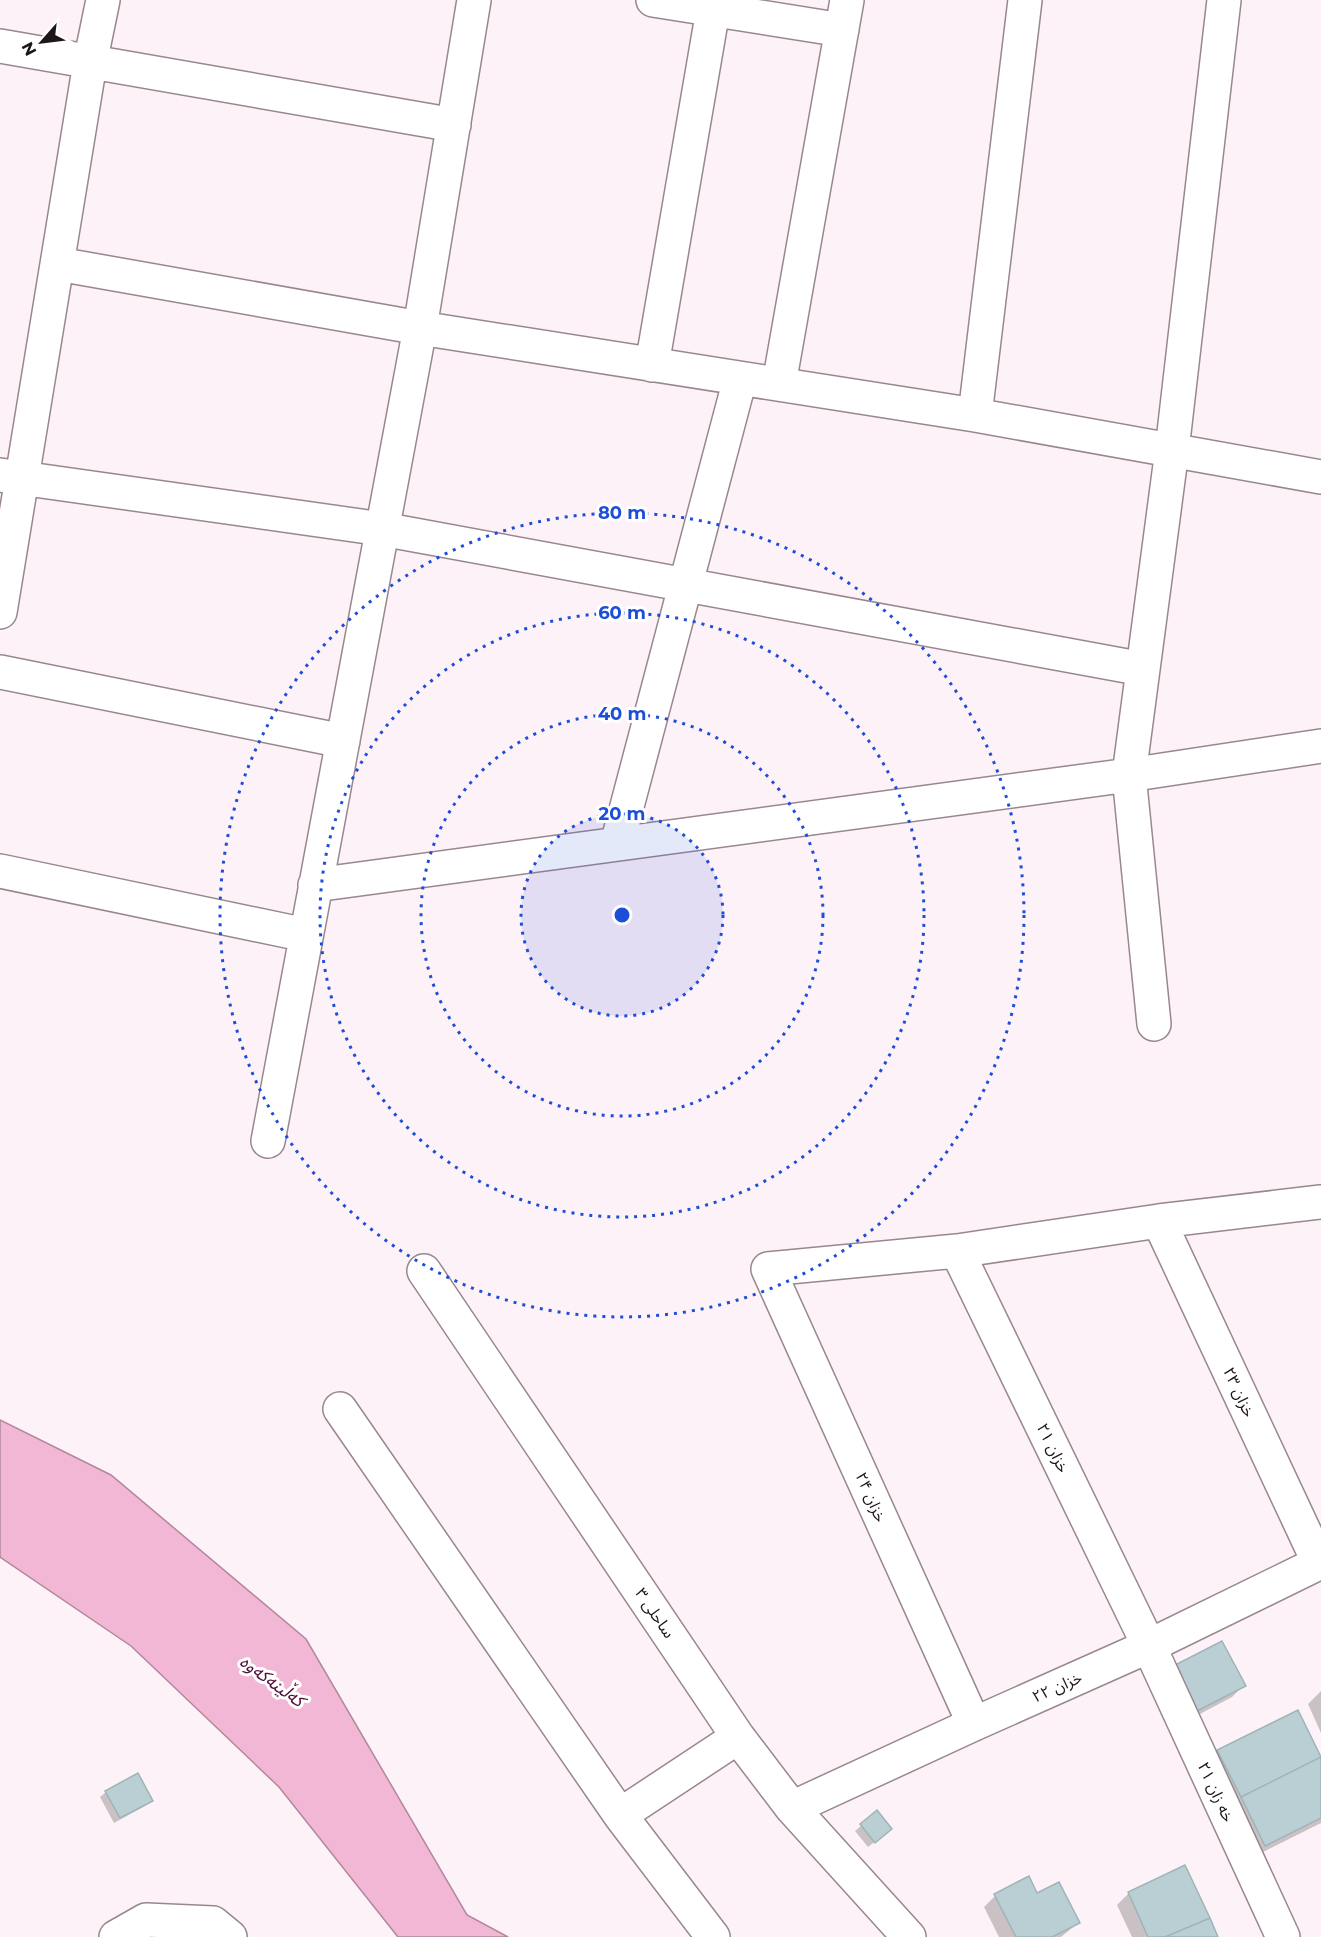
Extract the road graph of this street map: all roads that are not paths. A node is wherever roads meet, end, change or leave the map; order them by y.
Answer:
1 (104, 0) edge
2 (474, 0) edge
3 (653, 0) edge
4 (1025, 0) edge
5 (1224, 0) edge
6 (713, 10) junction
7 (845, 15) edge
8 (0, 46) edge
9 (90, 63) junction
10 (454, 125) junction
11 (58, 264) junction
12 (420, 328) junction
13 (652, 365) junction
14 (740, 378) junction
15 (779, 384) junction
16 (975, 415) junction
17 (1172, 450) junction
18 (12, 477) edge
19 (1321, 477) edge
20 (382, 530) junction
21 (687, 585) junction
22 (0, 612) edge
23 (1143, 669) junction
24 (0, 672) edge
25 (343, 741) junction
26 (1321, 746) edge
27 (1129, 775) junction
28 (617, 844) junction
29 (0, 871) edge
30 (315, 885) junction
31 (306, 935) junction
32 (1154, 1023) dead end
33 (267, 1141) dead end
34 (1321, 1202) edge
35 (1159, 1221) junction
36 (957, 1251) junction
37 (424, 1271) dead end
38 (340, 1409) dead end
39 (1320, 1563) edge
40 (1149, 1646) junction
41 (974, 1724) junction
42 (738, 1737) junction
43 (792, 1808) junction
44 (620, 1815) junction
45 (116, 1937) edge
46 (230, 1937) edge
47 (713, 1937) edge
48 (909, 1937) edge
49 (1283, 1937) edge

1 - 9 street
2 - 10 street
3 - 6 street
4 - 16 street
5 - 17 street
6 - 7 street
6 - 13 street
7 - 15 street
8 - 9 street
9 - 10 street
9 - 11 street
10 - 12 street
11 - 12 street
11 - 18 street
12 - 13 street
12 - 20 street
13 - 14 street
14 - 15 street
14 - 21 street
15 - 16 street
16 - 17 street
17 - 19 street
17 - 23 street
18 - 20 street
18 - 22 street
20 - 21 street
20 - 25 street
21 - 23 street
21 - 28 street
23 - 27 street
24 - 25 street
25 - 30 street
26 - 27 street
27 - 28 street
27 - 32 street
28 - 30 street
29 - 31 street
30 - 31 street
31 - 33 street
34 - 35 street
35 - 36 street
35 - 39 street, خزان ۲۳
36 - 40 street, خزان ۲۱
36 - 41 street, خزان ۲۴
37 - 42 street, ساحلی ۳
38 - 44 street
39 - 40 street, خزان ۲۲
40 - 41 street, خزان ۲۲
40 - 49 street, خه زان ۲۱
41 - 43 street, خزان ۲۲
42 - 43 street, ساحلی ۳
42 - 44 street
43 - 48 street, ساحلی ۳
44 - 47 street
45 - 46 street

